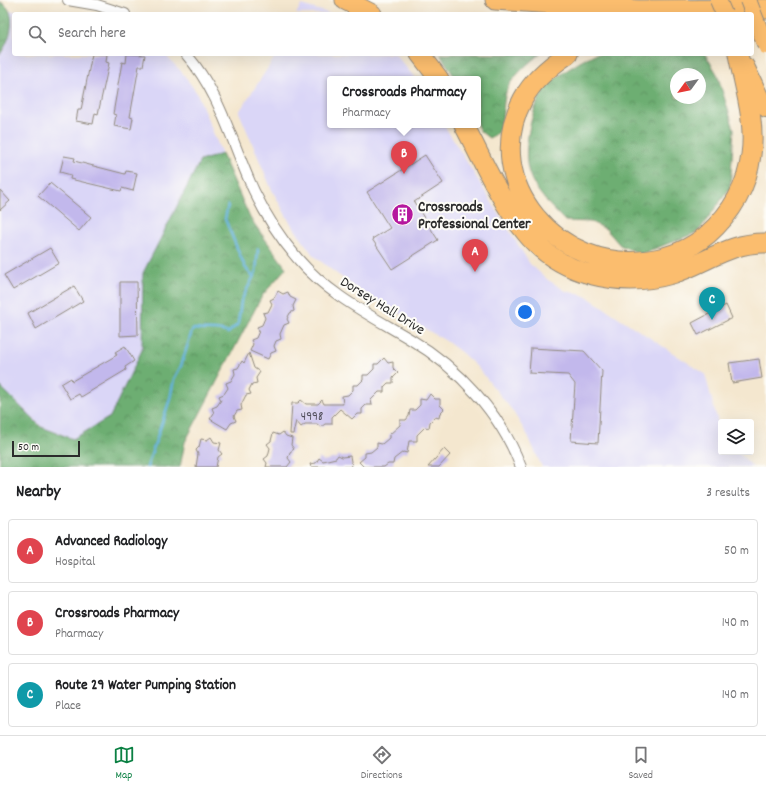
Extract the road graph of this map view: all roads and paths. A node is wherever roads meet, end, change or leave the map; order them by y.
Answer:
1 (68, 0) edge
2 (346, 0) edge
3 (495, 0) edge
4 (718, 0) edge
5 (748, 0) edge
6 (766, 9) edge
7 (119, 12) edge
8 (368, 12) edge
9 (723, 12) edge
10 (747, 12) edge
11 (753, 12) edge
12 (754, 15) edge
13 (766, 46) edge
14 (188, 56) edge
15 (422, 56) edge
16 (565, 56) edge
17 (739, 56) edge
18 (740, 56) edge
19 (437, 76) edge
20 (766, 110) edge
21 (466, 128) edge
22 (766, 244) edge
23 (521, 467) edge

1 - 7 street
2 - 8 highway
3 - 6 highway
4 - 9 main road, bridge
5 - 11 main road, bridge
6 - 10 highway
12 - 13 main road, bridge
14 - 23 street, Dorsey Hall Drive
15 - 19 highway
16 - 17 highway
18 - 20 main road
21 - 22 highway

